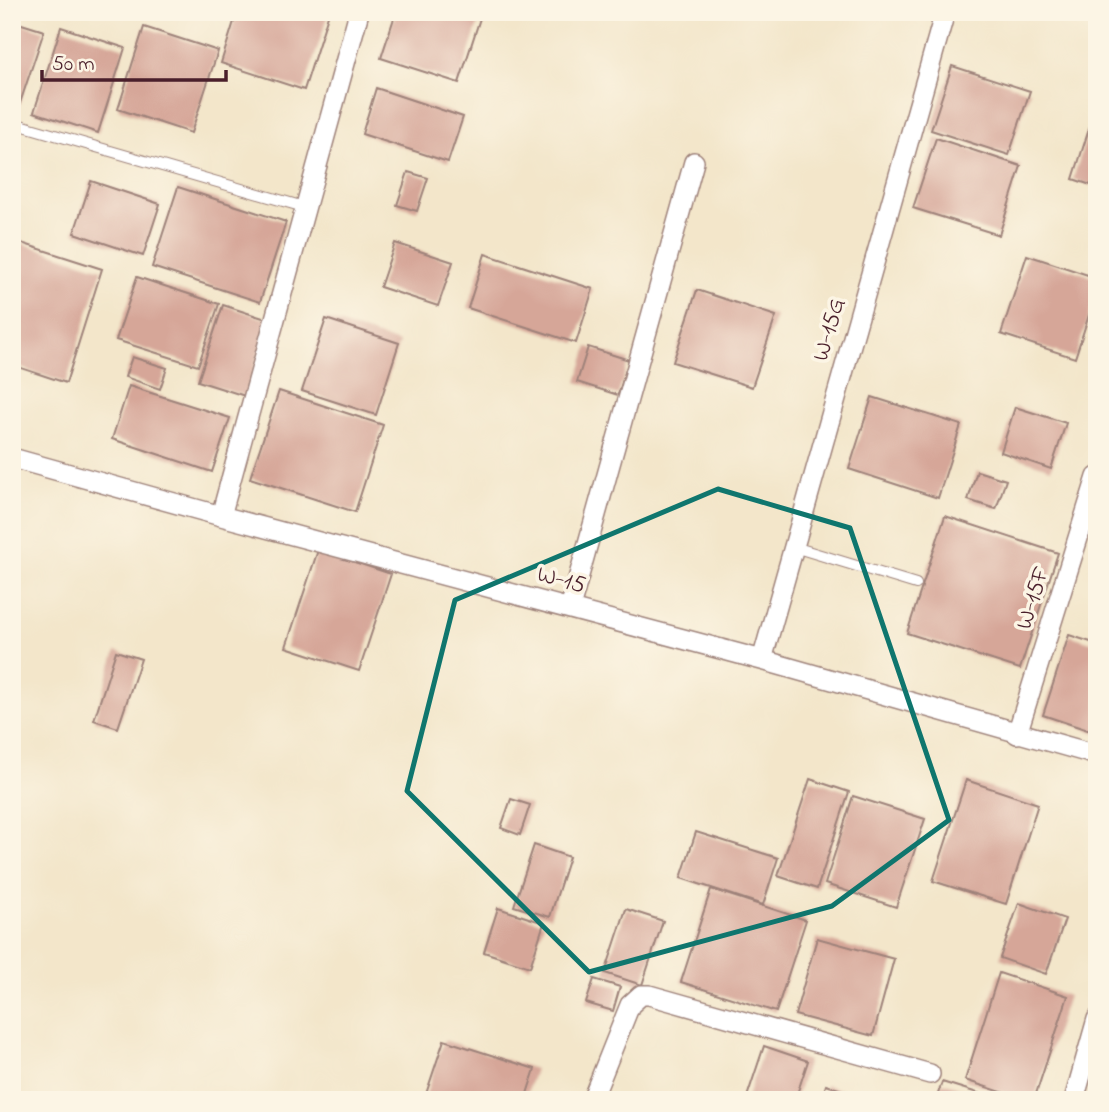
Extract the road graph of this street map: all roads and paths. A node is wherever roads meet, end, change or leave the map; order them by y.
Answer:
1 (359, 12) edge
2 (945, 12) edge
3 (17, 124) dead end
4 (694, 162) dead end
5 (304, 207) junction
6 (12, 458) edge
7 (1097, 477) edge
8 (221, 516) junction
9 (794, 547) junction
10 (916, 584) dead end
11 (570, 608) junction
12 (762, 660) junction
13 (1017, 734) junction
14 (1097, 755) edge
15 (1097, 1019) edge
16 (930, 1074) dead end
17 (592, 1100) edge
18 (1074, 1100) edge

1 - 5 street
2 - 9 street, W-15G
3 - 5 lane
4 - 11 street
5 - 8 street
6 - 8 street, W-15
7 - 13 street, W-15F
8 - 11 street, W-15
9 - 10 lane
9 - 12 street, W-15G
11 - 12 street, W-15
12 - 13 street, W-15
13 - 14 street, W-15
15 - 18 street
16 - 17 street

